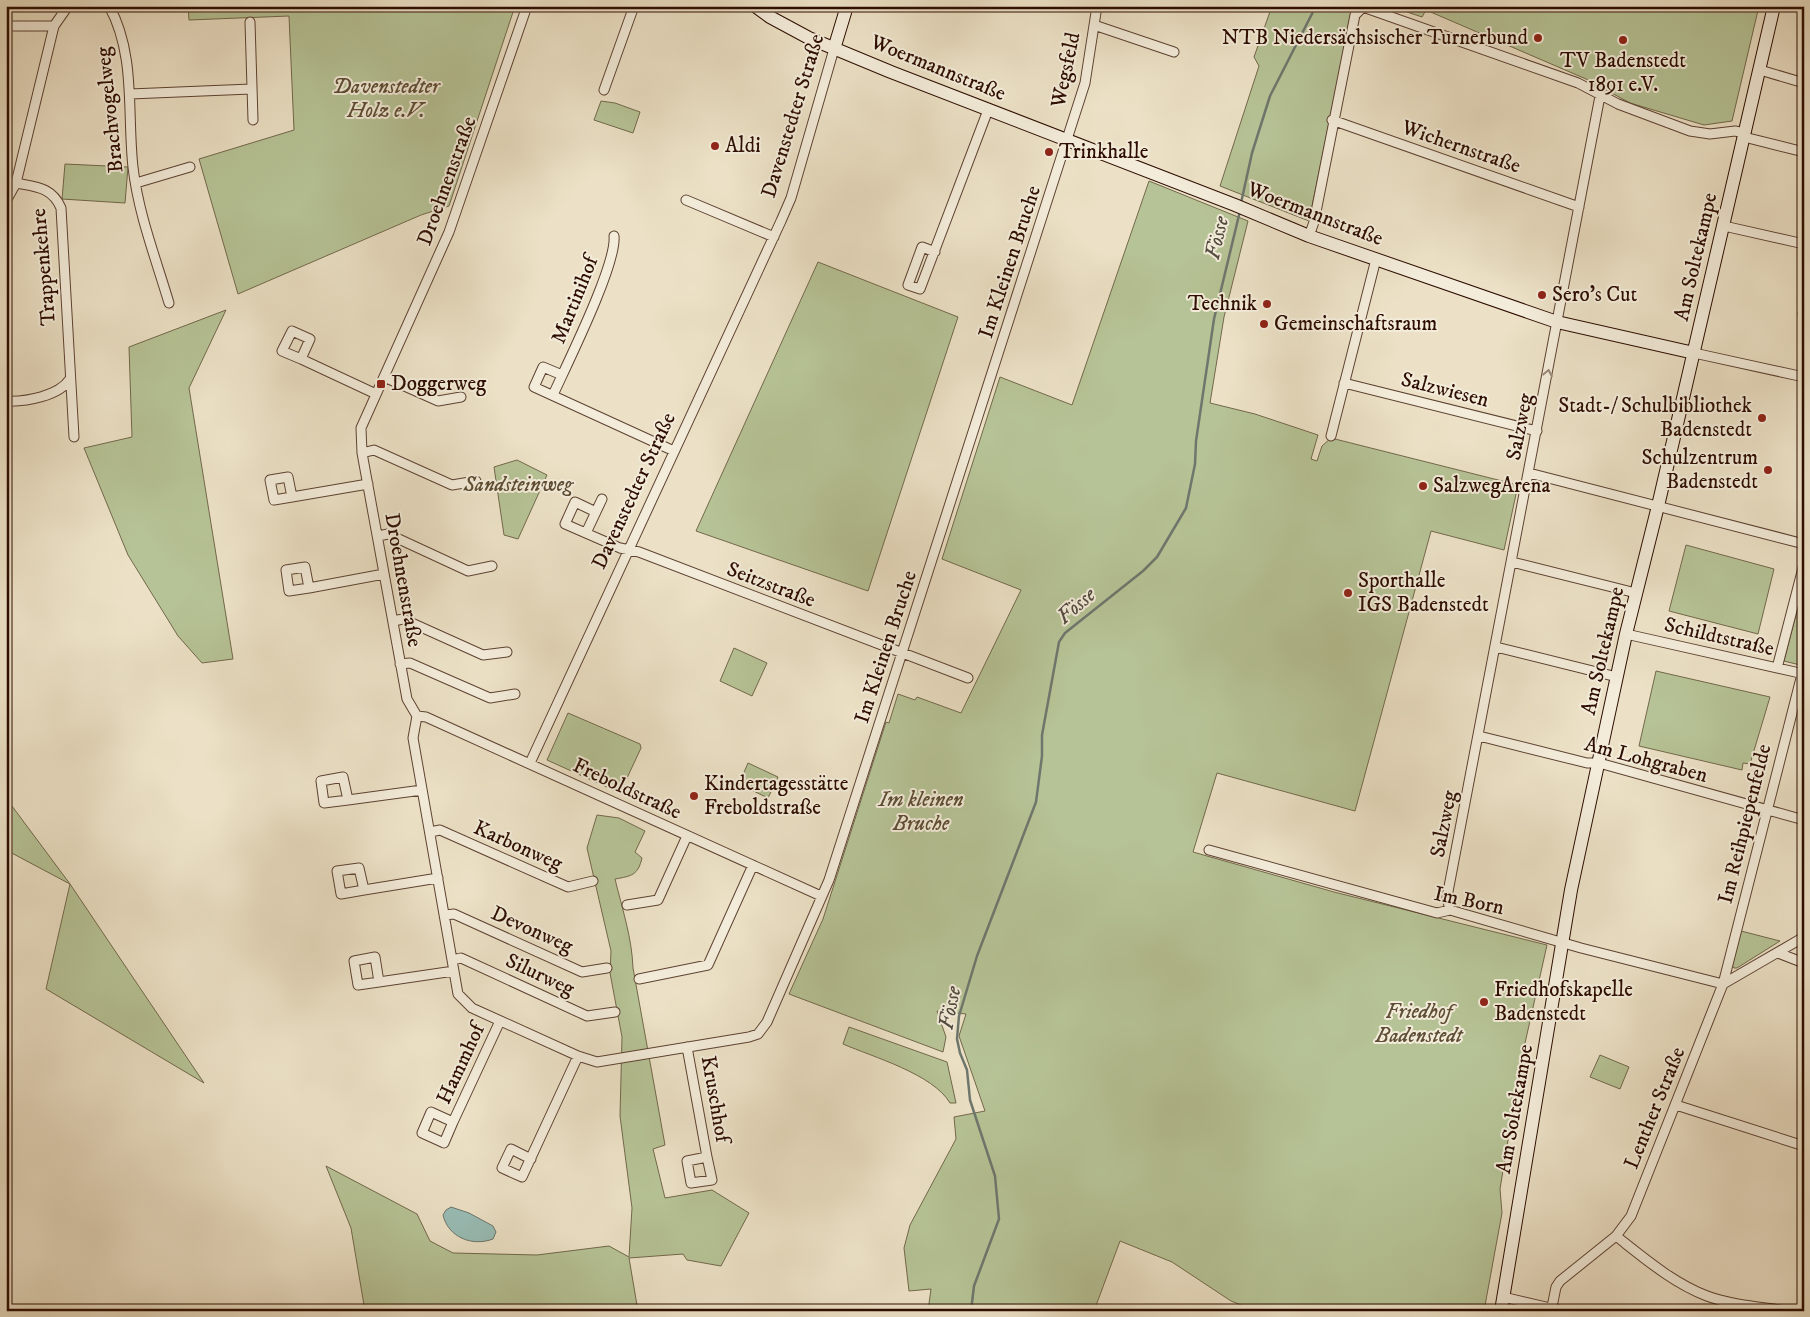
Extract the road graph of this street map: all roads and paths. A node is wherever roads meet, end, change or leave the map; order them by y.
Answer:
1 (68, 6) edge
2 (108, 6) edge
3 (527, 6) edge
4 (634, 6) edge
5 (755, 6) edge
6 (848, 6) edge
7 (1097, 6) edge
8 (1774, 6) edge
9 (250, 22) dead end
10 (6, 26) edge
11 (54, 26) junction
12 (1094, 26) junction
13 (830, 47) junction
14 (1174, 52) dead end
15 (1760, 70) junction
16 (1804, 83) edge
17 (251, 89) junction
18 (604, 90) dead end
19 (130, 94) junction
20 (1600, 96) junction
21 (988, 110) junction
22 (253, 120) dead end
23 (1332, 120) junction
24 (1745, 135) junction
25 (1067, 140) junction
26 (1804, 152) edge
27 (190, 167) dead end
28 (16, 183) junction
29 (136, 183) junction
30 (686, 200) dead end
31 (6, 201) edge
32 (1579, 207) junction
33 (1724, 226) junction
34 (614, 236) dead end
35 (1309, 236) junction
36 (774, 237) junction
37 (1804, 244) edge
38 (935, 252) dead end
39 (1376, 260) junction
40 (169, 303) dead end
41 (1557, 322) junction
42 (1694, 353) junction
43 (301, 359) dead end
44 (562, 375) junction
45 (384, 377) junction
46 (1804, 378) edge
47 (70, 379) junction
48 (1344, 382) junction
49 (376, 394) junction
50 (553, 395) junction
51 (461, 397) dead end
52 (6, 401) edge
53 (1537, 431) junction
54 (1331, 436) dead end
55 (74, 437) dead end
56 (674, 451) junction
57 (362, 452) junction
58 (1529, 473) junction
59 (476, 481) dead end
60 (368, 484) junction
61 (292, 497) dead end
62 (602, 499) dead end
63 (1658, 506) junction
64 (596, 512) junction
65 (586, 534) junction
66 (378, 536) junction
67 (1804, 544) edge
68 (628, 550) junction
69 (1512, 562) junction
70 (1804, 564) edge
71 (492, 566) dead end
72 (384, 574) junction
73 (309, 588) dead end
74 (1636, 593) junction
75 (392, 620) junction
76 (1626, 634) junction
77 (1496, 647) junction
78 (507, 652) dead end
79 (902, 654) junction
80 (400, 664) junction
81 (1777, 668) junction
82 (1803, 674) edge
83 (1616, 677) junction
84 (968, 678) dead end
85 (515, 694) dead end
86 (417, 716) junction
87 (1478, 736) junction
88 (530, 763) junction
89 (1599, 764) junction
90 (422, 790) junction
91 (348, 800) dead end
92 (1766, 811) junction
93 (1804, 820) edge
94 (430, 832) junction
95 (687, 836) junction
96 (1209, 850) dead end
97 (753, 865) junction
98 (438, 878) junction
99 (593, 882) dead end
100 (364, 890) dead end
101 (821, 896) junction
102 (627, 905) dead end
103 (1450, 910) junction
104 (445, 915) junction
105 (1804, 937) edge
106 (1563, 941) junction
107 (1778, 953) junction
108 (452, 960) junction
109 (1804, 963) edge
110 (607, 968) dead end
111 (454, 971) junction
112 (639, 979) dead end
113 (379, 982) dead end
114 (1723, 984) junction
115 (615, 1012) dead end
116 (500, 1021) junction
117 (688, 1047) junction
118 (578, 1056) junction
119 (1676, 1106) junction
120 (453, 1122) dead end
121 (1804, 1146) edge
122 (707, 1157) dead end
123 (531, 1159) dead end
124 (1616, 1236) junction
125 (1503, 1297) junction
126 (1552, 1306) junction
127 (1500, 1311) edge
128 (1563, 1311) edge
129 (1787, 1311) edge

1 - 11 street
2 - 19 street, Brachvogelweg
3 - 45 street, Droehnenstraße
4 - 18 street
5 - 13 street, Woermannstraße
6 - 13 street, Davenstedter Straße
7 - 12 street, Wegsfeld
8 - 15 street, Am Soltekampe
9 - 17 street
10 - 11 street
11 - 28 street
12 - 14 street
12 - 25 street, Wegsfeld
13 - 21 street, Woermannstraße
13 - 36 street, Davenstedter Straße
15 - 16 street
15 - 24 street, Am Soltekampe
17 - 19 street
17 - 22 street
19 - 29 street, Brachvogelweg
20 - 23 street
20 - 24 street
20 - 32 street, Salzweg
21 - 25 street, Woermannstraße
21 - 38 street
23 - 32 street, Wichernstraße
23 - 35 street
24 - 26 street
24 - 33 street, Am Soltekampe
25 - 35 street, Woermannstraße
25 - 79 street, Im Kleinen Bruche
27 - 29 street, Brachvogelweg
28 - 31 street
28 - 47 street, Trappenkehre
29 - 40 street, Brachvogelweg
30 - 36 street
32 - 41 street, Salzweg
33 - 37 street
33 - 42 street, Am Soltekampe
34 - 44 street, Martinihof
35 - 39 street, Woermannstraße
36 - 56 street, Davenstedter Straße
39 - 41 street, Woermannstraße
39 - 48 street
41 - 42 street, Woermannstraße
53 -> 41 street, Salzweg
42 - 46 street, Woermannstraße
42 - 63 street, Am Soltekampe
43 - 49 street
44 - 50 street, Martinihof
44 - 50 street, Martinihof
45 - 49 street, Droehnenstraße
45 - 51 street
47 - 52 street
47 - 55 street, Trappenkehre
48 - 53 street, Salzwiesen
48 - 54 street
49 - 57 street, Droehnenstraße
50 - 56 street, Martinihof
53 - 58 street, Salzweg
56 - 68 street, Davenstedter Straße
57 - 59 street
57 - 60 street, Droehnenstraße
58 - 63 street
58 - 69 street, Salzweg
60 - 61 street
60 - 66 street, Droehnenstraße
62 - 64 street
63 - 67 street
63 - 74 street, Am Soltekampe
64 - 65 street
64 - 65 street
65 - 68 street
66 - 71 street
66 - 72 street, Droehnenstraße
68 - 79 street, Seitzstraße
68 - 88 street, Davenstedter Straße
69 - 74 street
69 - 77 street, Salzweg
70 - 81 street
72 - 73 street
72 - 75 street, Droehnenstraße
74 - 76 street, Am Soltekampe
75 - 78 street
75 - 80 street, Droehnenstraße
76 - 81 street, Schildtstraße
76 - 83 street, Am Soltekampe
77 - 83 street
77 - 87 street, Salzweg
79 - 84 street, Seitzstraße
79 - 101 street, Im Kleinen Bruche
80 - 85 street
80 - 86 street, Droehnenstraße
81 - 82 street, Schildtstraße
82 - 92 street, Im Reihpiepenfelde
83 - 89 street, Am Soltekampe
86 - 88 street, Freboldstraße
86 - 90 street
87 - 89 street, Am Lohgraben
87 - 103 street, Salzweg
88 - 95 street, Freboldstraße
89 - 92 street, Am Lohgraben
89 - 106 street, Am Soltekampe
90 - 91 street
90 - 94 street
92 - 93 street, Am Lohgraben
92 - 114 street, Im Reihpiepenfelde
94 - 98 street
94 - 99 street, Karbonweg
95 - 97 street, Freboldstraße
95 - 102 street
96 - 103 street, Im Born
97 - 101 street, Freboldstraße
97 - 112 street
98 - 100 street
98 - 104 street
101 - 117 street, Im Kleinen Bruche
103 - 106 street, Im Born
104 - 108 street
104 - 110 street, Devonweg
105 - 107 street
106 - 114 street, Im Born
106 - 125 street, Am Soltekampe
107 - 109 street
107 - 114 street
108 - 111 street
108 - 115 street, Silurweg
111 - 113 street
111 - 116 street
114 - 119 street, Lenther Straße
116 - 118 street
116 - 120 street, Hammhof
117 - 118 street, Im Kleinen Bruche
117 - 122 street, Kruschhof
118 - 123 street
119 - 121 street
119 - 124 street, Lenther Straße
124 - 126 street, Lenther Straße
124 - 129 street
125 - 126 street
125 - 127 street, Am Soltekampe
126 - 128 street

